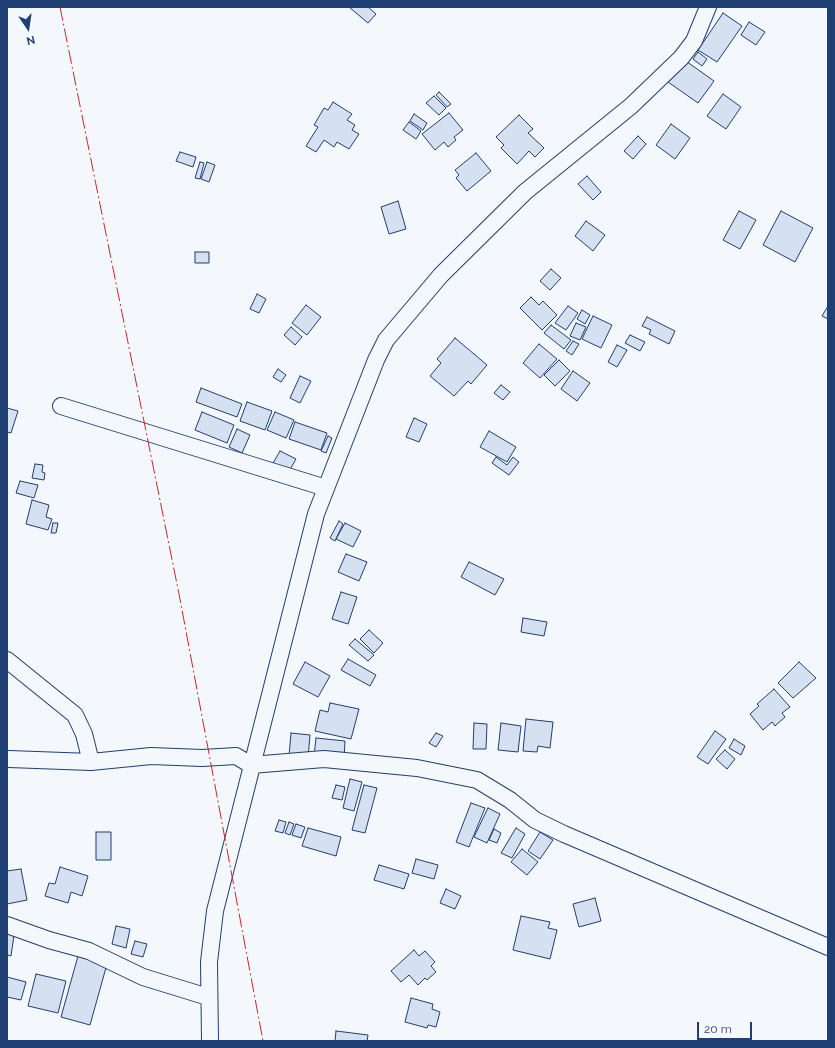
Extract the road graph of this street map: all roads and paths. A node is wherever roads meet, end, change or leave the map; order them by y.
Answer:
1 (708, 7) edge
2 (61, 406) dead end
3 (326, 488) junction
4 (7, 660) edge
5 (9, 759) dead end
6 (91, 762) junction
7 (251, 764) junction
8 (7, 925) edge
9 (828, 947) edge
10 (208, 997) junction
11 (210, 1041) edge

1 - 3 street
2 - 3 street
3 - 7 street
4 - 6 street
5 - 6 street
6 - 7 street
7 - 9 street
7 - 10 street
8 - 10 street
10 - 11 street

